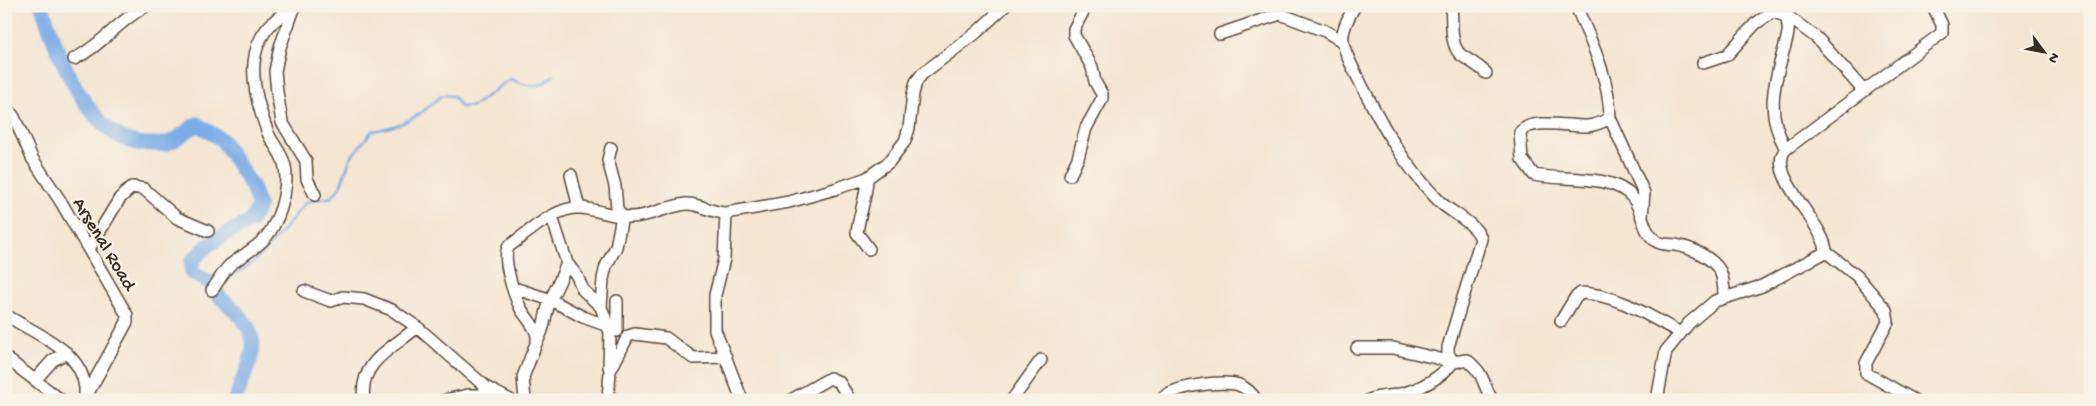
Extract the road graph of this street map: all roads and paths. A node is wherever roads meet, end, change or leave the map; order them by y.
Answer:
1 (146, 6) edge
2 (1005, 6) edge
3 (1086, 6) edge
4 (1355, 6) edge
5 (1451, 6) edge
6 (1576, 6) edge
7 (1934, 6) edge
8 (295, 7) edge
9 (1277, 10) edge
10 (1785, 15) junction
11 (1220, 34) dead end
12 (1342, 41) junction
13 (74, 59) dead end
14 (1703, 63) dead end
15 (1486, 73) dead end
16 (1863, 90) junction
17 (6, 106) edge
18 (1610, 118) junction
19 (610, 148) dead end
20 (1786, 149) junction
21 (571, 175) dead end
22 (1070, 175) dead end
23 (867, 178) junction
24 (315, 195) dead end
25 (579, 208) junction
26 (726, 213) junction
27 (622, 216) junction
28 (1642, 216) junction
29 (552, 217) junction
30 (208, 231) dead end
31 (89, 248) junction
32 (869, 249) dead end
33 (1826, 252) junction
34 (567, 263) junction
35 (514, 288) junction
36 (212, 290) dead end
37 (304, 291) dead end
38 (1724, 298) junction
39 (551, 300) junction
40 (617, 301) dead end
41 (6, 315) edge
42 (607, 319) junction
43 (1561, 321) dead end
44 (417, 326) junction
45 (1679, 332) junction
46 (537, 341) junction
47 (1357, 348) dead end
48 (67, 353) junction
49 (726, 357) junction
50 (6, 358) edge
51 (614, 359) junction
52 (1041, 360) dead end
53 (1453, 362) junction
54 (610, 371) junction
55 (36, 379) junction
56 (505, 398) edge
57 (84, 399) edge
58 (61, 400) edge
59 (364, 400) edge
60 (445, 400) edge
61 (525, 400) edge
62 (608, 400) edge
63 (742, 400) edge
64 (791, 400) edge
65 (850, 400) edge
66 (1012, 400) edge
67 (1161, 400) edge
68 (1256, 400) edge
69 (1369, 400) edge
70 (1492, 400) edge
71 (1657, 400) edge
72 (1914, 400) edge

1 - 13 street
2 - 23 street
3 - 22 street
4 - 12 street
5 - 15 street
6 - 18 street
7 - 16 street
8 - 24 street
8 - 36 street
9 - 11 street
9 - 12 street
10 - 14 street
10 - 16 street
10 - 20 street
12 - 53 street
16 - 20 street
17 - 31 street, Arsenal Road
18 - 28 street
18 - 28 street
19 - 27 street
20 - 33 street
21 - 25 street
23 - 26 street
23 - 32 street
25 - 27 street
25 - 29 street
26 - 27 street
26 - 49 street
27 - 42 street
28 - 38 street
29 - 34 street
29 - 35 street
30 - 31 street
31 - 57 street, Arsenal Road
33 - 38 street
33 - 72 street
34 - 39 street
34 - 42 street
35 - 39 street
35 - 46 street
37 - 44 street
38 - 45 street
39 - 42 street
39 - 46 street
40 - 42 street
41 - 48 street
42 - 51 street
42 - 54 street
43 - 45 street
44 - 56 street
44 - 59 street
45 - 71 street
46 - 61 street
47 - 53 street
48 - 55 street
48 - 57 street
49 - 51 street
49 - 63 street
50 - 55 street
51 - 54 street
52 - 66 street
53 - 69 street
53 - 70 street
54 - 62 street
55 - 58 street
56 - 60 street
64 - 65 street
67 - 68 street

